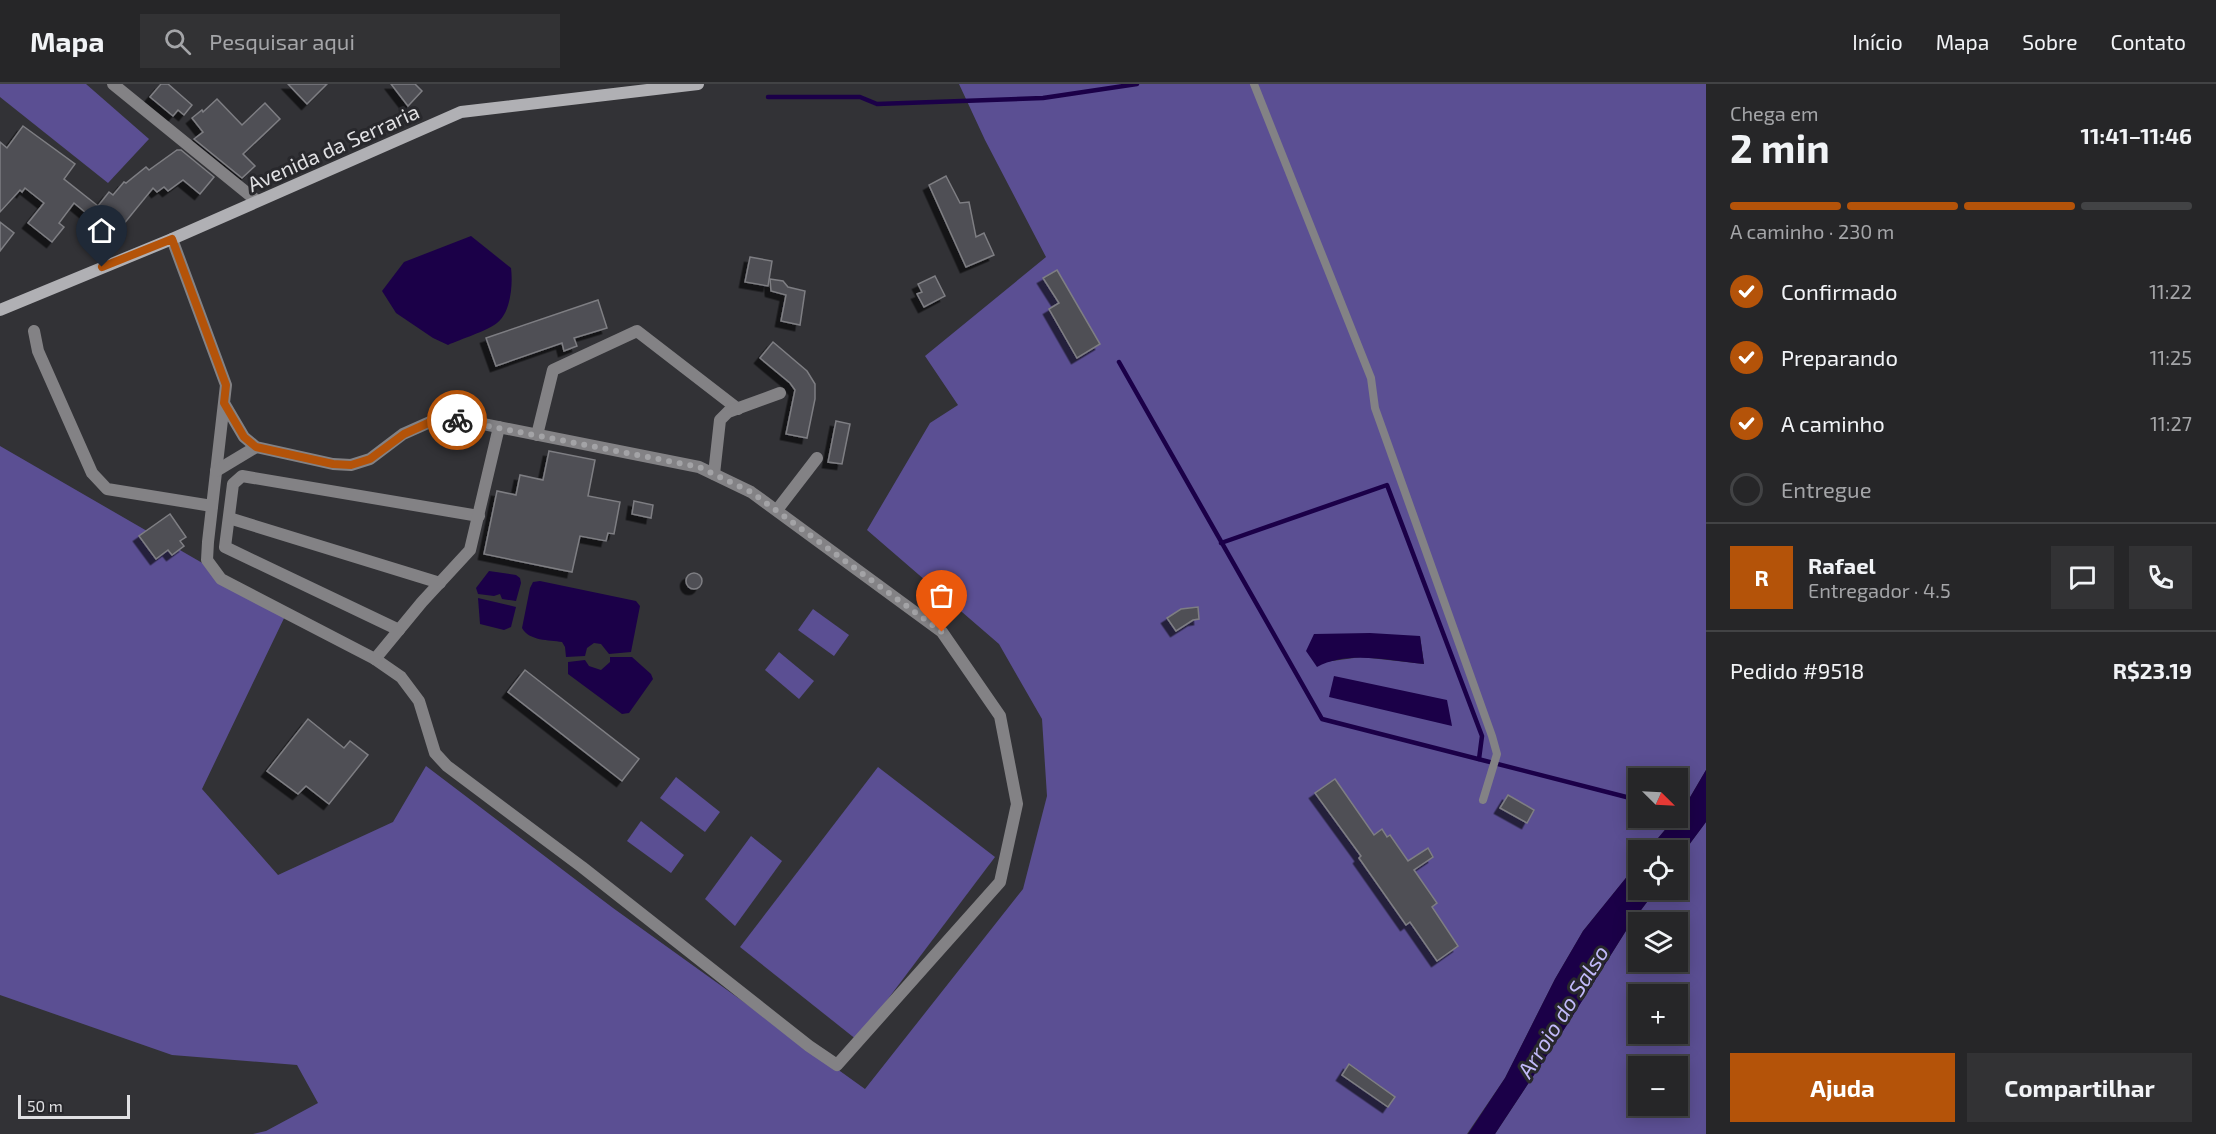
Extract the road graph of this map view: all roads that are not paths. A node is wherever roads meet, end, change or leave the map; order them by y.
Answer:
1 (113, 84) edge
2 (698, 84) edge
3 (1254, 84) edge
4 (257, 201) junction
5 (172, 239) junction
6 (0, 310) edge
7 (34, 331) dead end
8 (780, 393) dead end
9 (224, 403) junction
10 (738, 409) junction
11 (499, 427) junction
12 (537, 435) junction
13 (256, 447) junction
14 (817, 458) dead end
15 (216, 471) junction
16 (714, 474) junction
17 (212, 506) junction
18 (777, 510) junction
19 (479, 516) junction
20 (229, 518) junction
21 (440, 583) junction
22 (399, 630) junction
23 (375, 659) junction
24 (1483, 800) dead end

1 - 4 street
2 - 4 main road, Avenida da Serraria
3 - 24 lane
4 - 5 main road, Avenida da Serraria
5 - 6 main road, Avenida da Serraria
5 - 9 street
7 - 17 street
8 - 10 street
9 - 13 street
9 - 15 street
10 - 12 street
10 - 16 street
11 - 12 street
11 - 13 street
11 - 19 street
12 - 16 street
13 - 15 street
14 - 18 street
15 - 17 street
16 - 18 street
17 - 23 street
18 - 23 street
19 - 20 street
19 - 21 street
20 - 21 street
20 - 22 street
21 - 22 street
22 - 23 street

